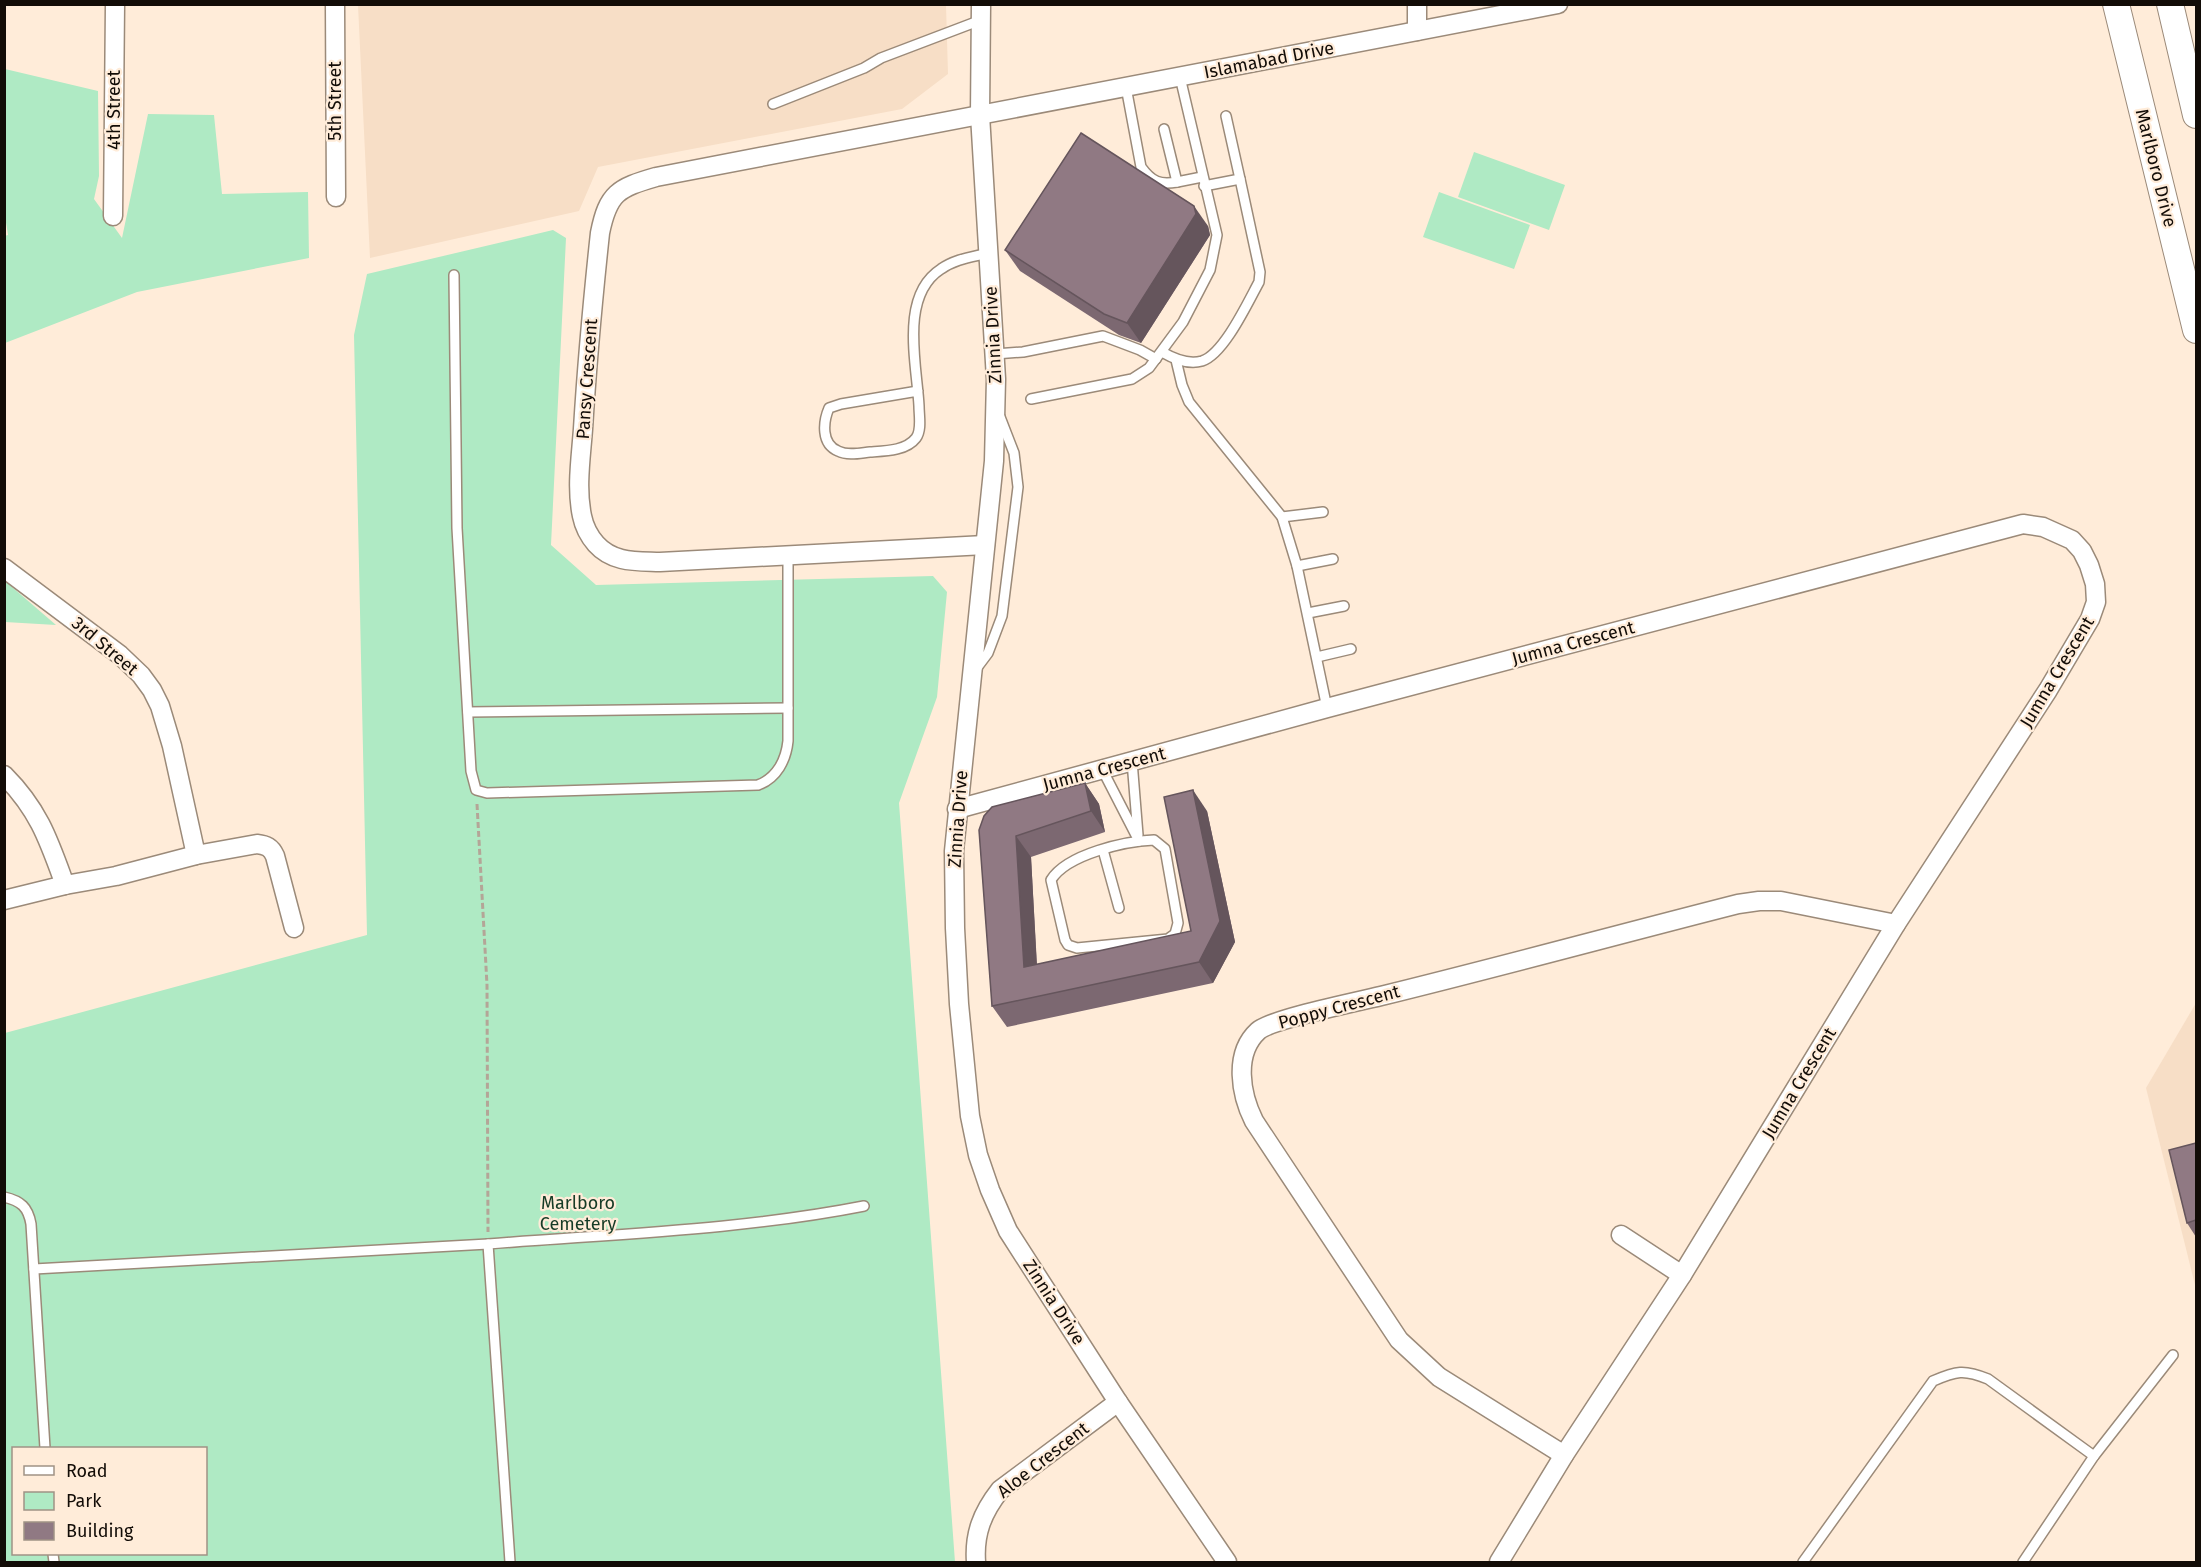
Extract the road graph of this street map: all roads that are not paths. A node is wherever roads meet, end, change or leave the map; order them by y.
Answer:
1 (115, 4) edge
2 (335, 4) edge
3 (1417, 4) edge
4 (1558, 4) edge
5 (2115, 4) edge
6 (2170, 4) edge
7 (981, 12) edge
8 (1417, 31) junction
9 (1180, 77) junction
10 (1126, 87) junction
11 (773, 104) dead end
12 (980, 115) junction
13 (2196, 115) edge
14 (1226, 116) dead end
15 (1164, 129) dead end
16 (1240, 179) junction
17 (1177, 182) junction
18 (1203, 182) junction
19 (336, 197) dead end
20 (113, 216) dead end
21 (988, 253) junction
22 (454, 275) dead end
23 (2196, 330) edge
24 (995, 354) junction
25 (1159, 356) junction
26 (1176, 360) junction
27 (918, 391) junction
28 (1032, 399) dead end
29 (996, 407) junction
30 (1323, 512) dead end
31 (1282, 517) junction
32 (985, 545) junction
33 (788, 555) junction
34 (1333, 559) dead end
35 (1298, 566) junction
36 (4, 568) edge
37 (1344, 606) dead end
38 (1308, 613) junction
39 (1351, 649) dead end
40 (1317, 657) junction
41 (971, 676) junction
42 (788, 708) junction
43 (1327, 708) junction
44 (468, 712) junction
45 (1132, 761) junction
46 (1102, 769) junction
47 (4, 775) edge
48 (957, 809) junction
49 (1138, 841) junction
50 (1103, 850) junction
51 (196, 855) junction
52 (65, 885) junction
53 (4, 900) edge
54 (1119, 908) dead end
55 (1896, 924) junction
56 (294, 928) dead end
57 (4, 1197) edge
58 (864, 1206) dead end
59 (1621, 1235) dead end
60 (488, 1244) junction
61 (34, 1269) junction
62 (1682, 1275) junction
63 (2173, 1355) dead end
64 (1118, 1402) junction
65 (45, 1447) edge
66 (1564, 1455) junction
67 (2094, 1456) junction
68 (510, 1563) edge
69 (976, 1563) edge
70 (1227, 1563) edge
71 (1499, 1563) edge
72 (1803, 1563) edge
73 (2023, 1563) edge

1 - 20 street, 4th Street
2 - 19 street, 5th Street
3 - 8 street
4 - 8 street, Islamabad Drive
5 - 23 main road, Marlboro Drive
6 - 13 main road
7 - 11 lane
7 - 12 street, Zinnia Drive
8 - 9 street, Islamabad Drive
9 - 10 street, Islamabad Drive
9 - 18 lane
10 - 12 street, Islamabad Drive
10 - 17 lane
12 - 21 street, Zinnia Drive
12 - 33 street, Pansy Crescent
14 - 16 lane
15 - 17 lane
16 - 18 lane
16 - 26 lane
17 - 18 lane
18 - 25 lane
21 - 24 street, Zinnia Drive
21 - 27 lane
22 - 44 lane
24 - 25 lane
24 - 29 street, Zinnia Drive
25 - 26 lane
25 - 28 lane
26 - 31 lane
27 - 27 lane
29 - 32 street, Zinnia Drive
29 - 41 lane
30 - 31 lane
31 - 35 lane
32 - 33 street, Pansy Crescent
32 - 41 street, Zinnia Drive
33 - 42 lane
34 - 35 lane
35 - 38 lane
36 - 51 street, 3rd Street
37 - 38 lane
38 - 40 lane
39 - 40 lane
40 - 43 lane
41 - 48 street, Zinnia Drive
42 - 44 lane
42 - 44 lane
43 - 45 street, Jumna Crescent
43 - 55 street, Jumna Crescent
45 - 46 street, Jumna Crescent
45 - 49 lane
46 - 48 street, Jumna Crescent
46 - 49 lane
47 - 52 street
48 - 64 street, Zinnia Drive
49 - 50 lane
49 - 50 lane
50 - 54 lane
51 - 52 street
51 - 56 street
52 - 53 street
55 - 62 street, Jumna Crescent
55 - 66 street, Poppy Crescent
57 - 61 lane
58 - 60 lane
59 - 62 street
60 - 61 lane
60 - 68 lane
61 - 65 lane
62 - 66 street, Jumna Crescent
63 - 67 lane
64 - 69 street, Aloe Crescent
64 - 70 street, Zinnia Drive
66 - 71 street, Jumna Crescent
67 - 72 lane
67 - 73 lane

